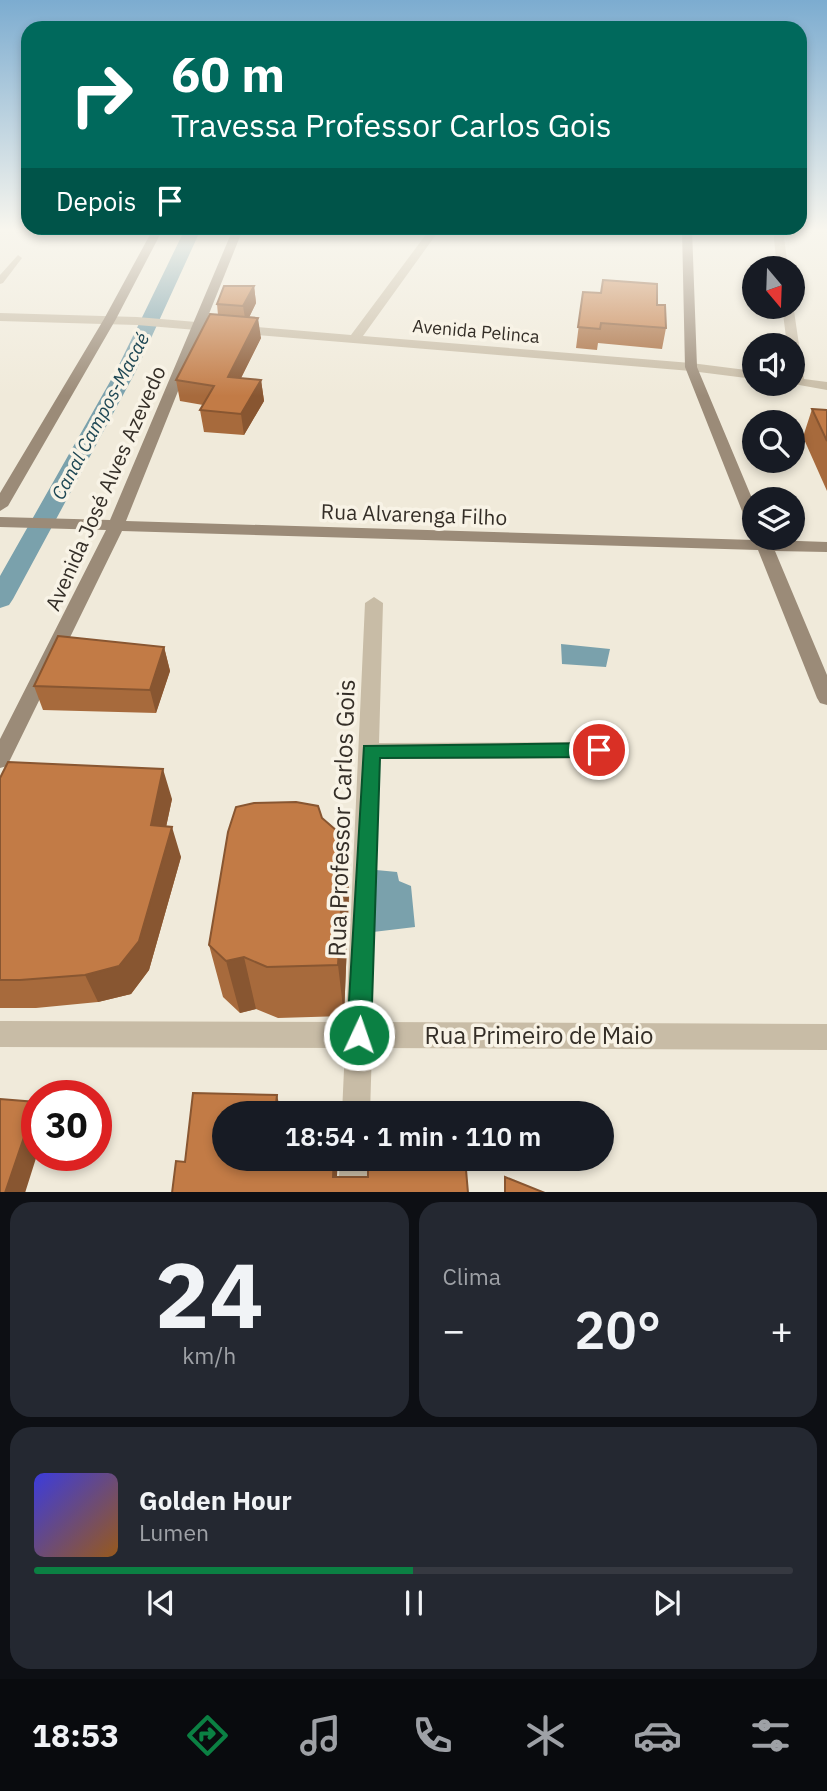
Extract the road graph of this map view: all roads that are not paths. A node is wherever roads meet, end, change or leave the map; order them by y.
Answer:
1 (128, 285) edge
2 (216, 285) edge
3 (394, 285) edge
4 (689, 285) edge
5 (0, 317) edge
6 (110, 319) junction
7 (200, 326) junction
8 (355, 338) junction
9 (691, 367) junction
10 (742, 373) edge
11 (805, 383) edge
12 (827, 386) edge
13 (742, 492) edge
14 (0, 506) edge
15 (0, 522) edge
16 (116, 526) junction
17 (742, 541) edge
18 (805, 545) edge
19 (827, 547) edge
20 (766, 550) edge
21 (374, 603) dead end
22 (827, 698) edge
23 (599, 750) dead end
24 (371, 751) junction
25 (0, 760) edge
26 (0, 1034) edge
27 (359, 1035) junction
28 (827, 1037) edge
29 (356, 1101) edge
30 (354, 1171) edge
31 (353, 1192) edge

1 - 6 main road
2 - 7 main road, Avenida José Alves Azevedo
3 - 8 street
4 - 9 main road
5 - 6 street, Avenida Pelinca
6 - 7 street, Avenida Pelinca
6 - 14 main road
7 - 8 street, Avenida Pelinca
7 - 16 main road, Avenida José Alves Azevedo
8 - 9 street, Avenida Pelinca
9 - 10 street, Avenida Pelinca
9 - 13 main road
11 - 12 street
15 - 16 main road, Rua Alvarenga Filho
16 - 17 main road, Rua Alvarenga Filho
16 - 25 main road, Avenida José Alves Azevedo
18 - 19 main road, Rua Alvarenga Filho
20 - 22 main road
21 - 24 street, Rua Professor Carlos Gois
23 - 24 street
24 - 27 street, Rua Professor Carlos Gois
26 - 27 street, Rua Primeiro de Maio
27 - 28 street, Rua Primeiro de Maio
27 - 29 street, Rua Professor Carlos Gois
30 - 31 street

